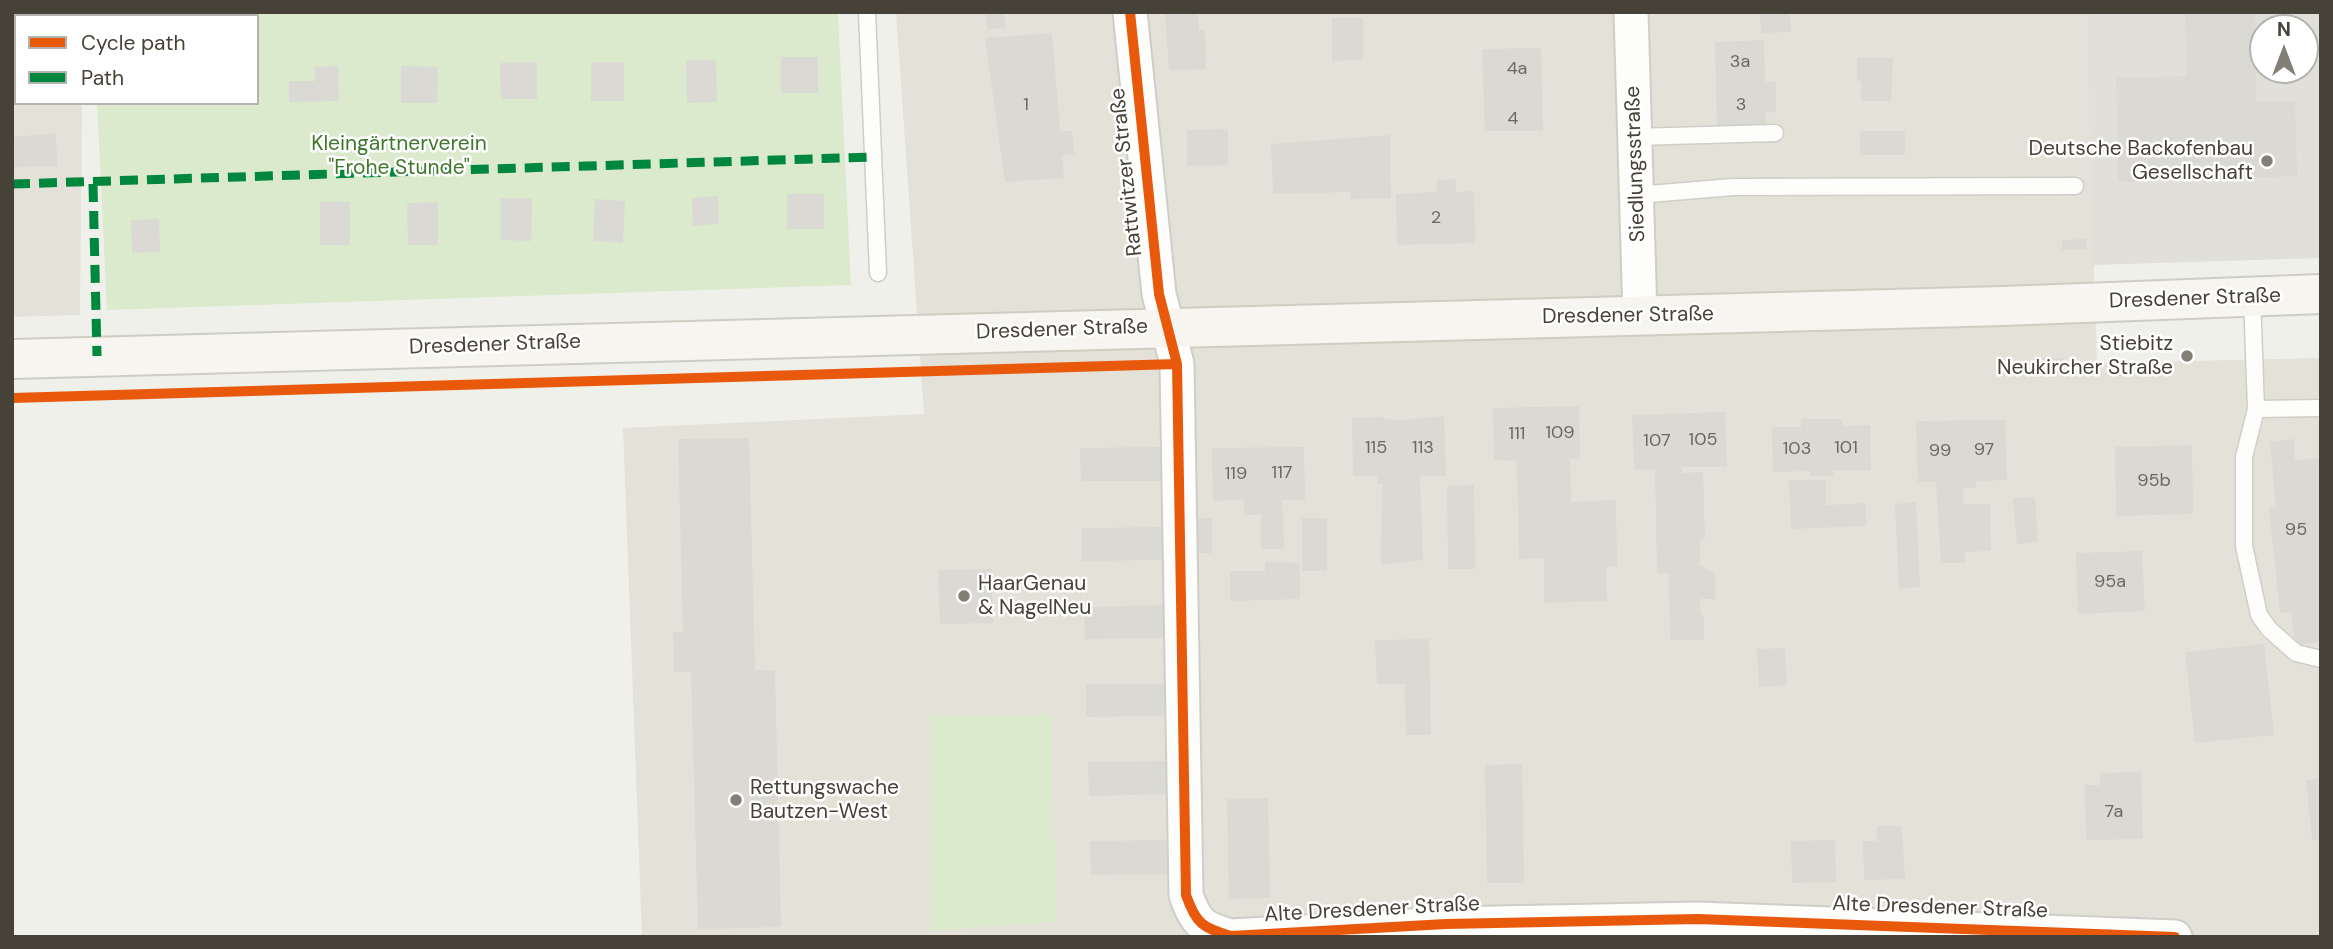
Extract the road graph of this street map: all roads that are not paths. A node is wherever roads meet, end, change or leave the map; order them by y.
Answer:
1 (867, 12) edge
2 (1130, 12) edge
3 (1631, 12) edge
4 (1775, 133) dead end
5 (1635, 137) junction
6 (2075, 186) dead end
7 (1637, 195) junction
8 (878, 273) dead end
9 (2321, 294) edge
10 (2252, 297) junction
11 (1640, 316) junction
12 (1167, 327) junction
13 (12, 359) edge
14 (2321, 408) edge
15 (2256, 409) junction
16 (2321, 659) edge
17 (2158, 936) edge

1 - 8 lane
2 - 12 street, Rattwitzer Straße
3 - 5 street, Siedlungsstraße
4 - 5 lane
5 - 7 street, Siedlungsstraße
6 - 7 lane
7 - 11 street, Siedlungsstraße
9 - 10 main road, Dresdener Straße
10 - 11 main road, Dresdener Straße
10 - 15 lane
11 - 12 main road, Dresdener Straße
12 - 13 main road, Dresdener Straße
12 - 17 street, Alte Dresdener Straße
14 - 15 lane
15 - 16 lane

